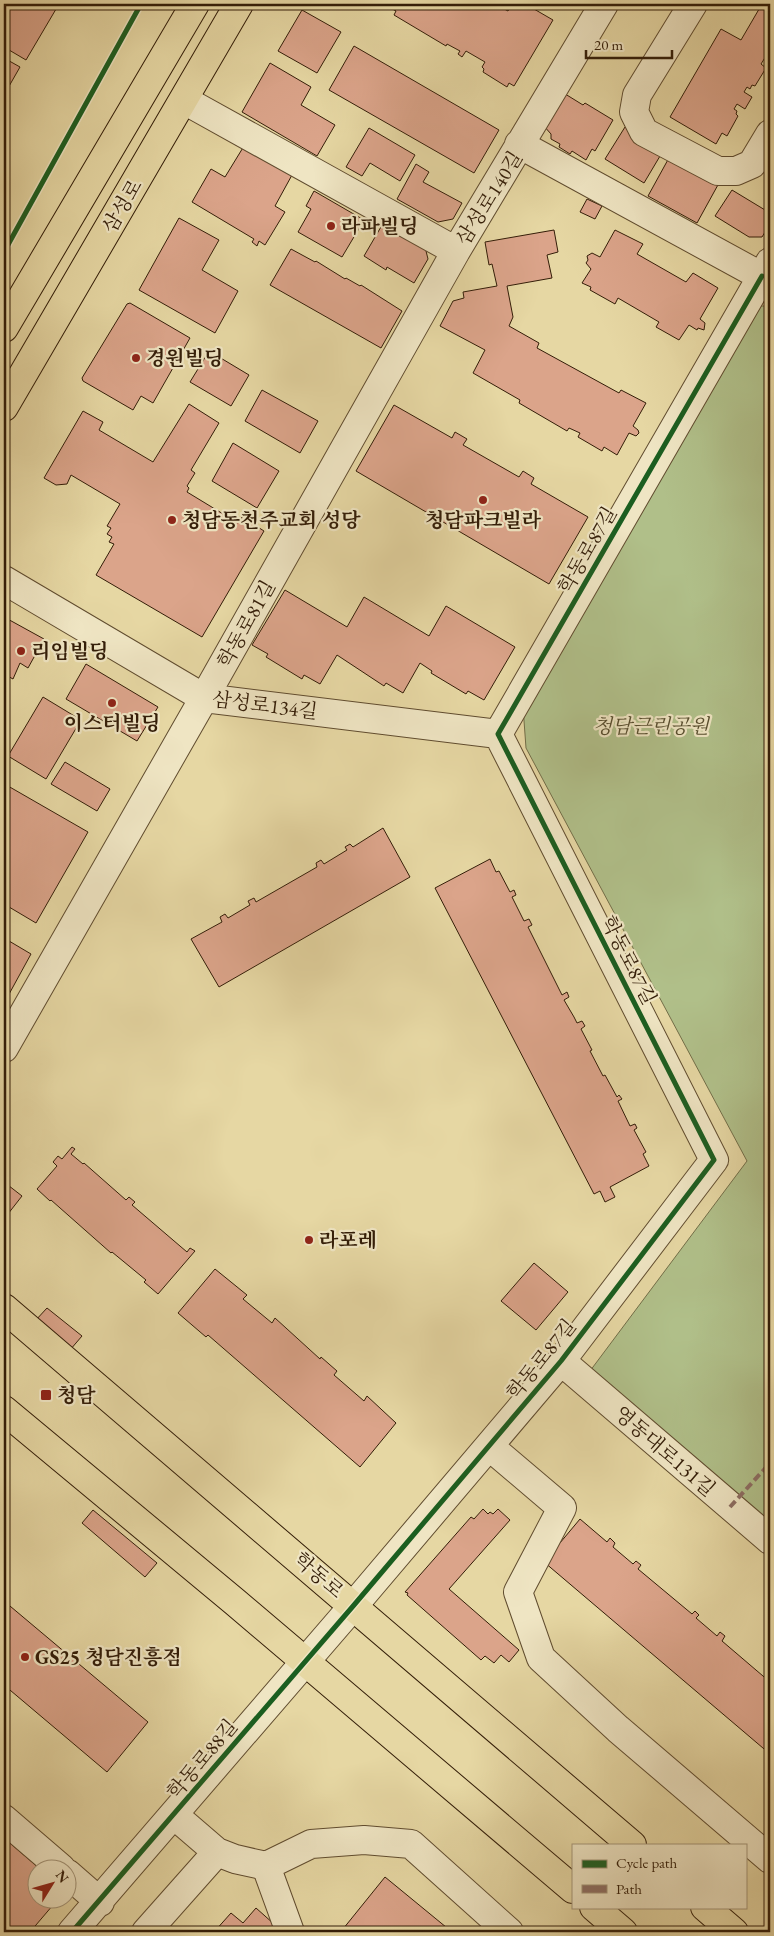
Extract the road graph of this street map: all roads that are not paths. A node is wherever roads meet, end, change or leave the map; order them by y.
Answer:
1 (195, 4) edge
2 (239, 4) edge
3 (604, 4) edge
4 (693, 4) edge
5 (184, 100) junction
6 (770, 134) edge
7 (519, 144) junction
8 (456, 251) junction
9 (768, 273) edge
10 (4, 328) edge
11 (4, 407) edge
12 (4, 580) edge
13 (204, 698) junction
14 (498, 734) junction
15 (4, 1048) edge
16 (4, 1308) edge
17 (561, 1361) junction
18 (4, 1410) edge
19 (489, 1446) junction
20 (770, 1540) edge
21 (354, 1605) junction
22 (304, 1663) junction
23 (174, 1815) junction
24 (4, 1819) edge
25 (631, 1844) edge
26 (217, 1852) junction
27 (49, 1858) edge
28 (770, 1859) edge
29 (266, 1866) junction
30 (78, 1883) edge
31 (572, 1889) edge
32 (100, 1902) junction
33 (595, 1908) edge
34 (706, 1908) edge
35 (72, 1932) edge
36 (146, 1932) edge
37 (290, 1932) edge
38 (509, 1932) edge
39 (624, 1932) edge
40 (734, 1932) edge

1 - 10 main road, 삼성로
2 - 5 main road, 삼성로
3 - 7 street
4 - 6 street
5 - 8 street, 삼성로140길
5 - 11 main road, 삼성로
7 - 8 street, 삼성로140길
7 - 9 street, 삼성로140길
8 - 13 street, 학동로81길
9 - 14 street, 학동로87길
12 - 13 street, 삼성로134길
13 - 14 street, 삼성로134길
13 - 15 street, 학동로81길
14 - 17 street, 학동로87길
16 - 21 main road, 학동로
17 - 19 street, 학동로87길
17 - 20 street, 영동대로131길
18 - 22 main road
19 - 21 street, 학동로87길
19 - 28 street
21 - 22 street, 학동로88길
21 - 25 main road, 학동로
22 - 23 street, 학동로88길
22 - 31 main road
23 - 26 street
23 - 32 street, 학동로88길
24 - 27 street
26 - 29 street
26 - 36 street
29 - 37 street
29 - 38 street
30 - 32 street
32 - 35 street, 학동로88길
33 - 39 main road
34 - 40 main road

